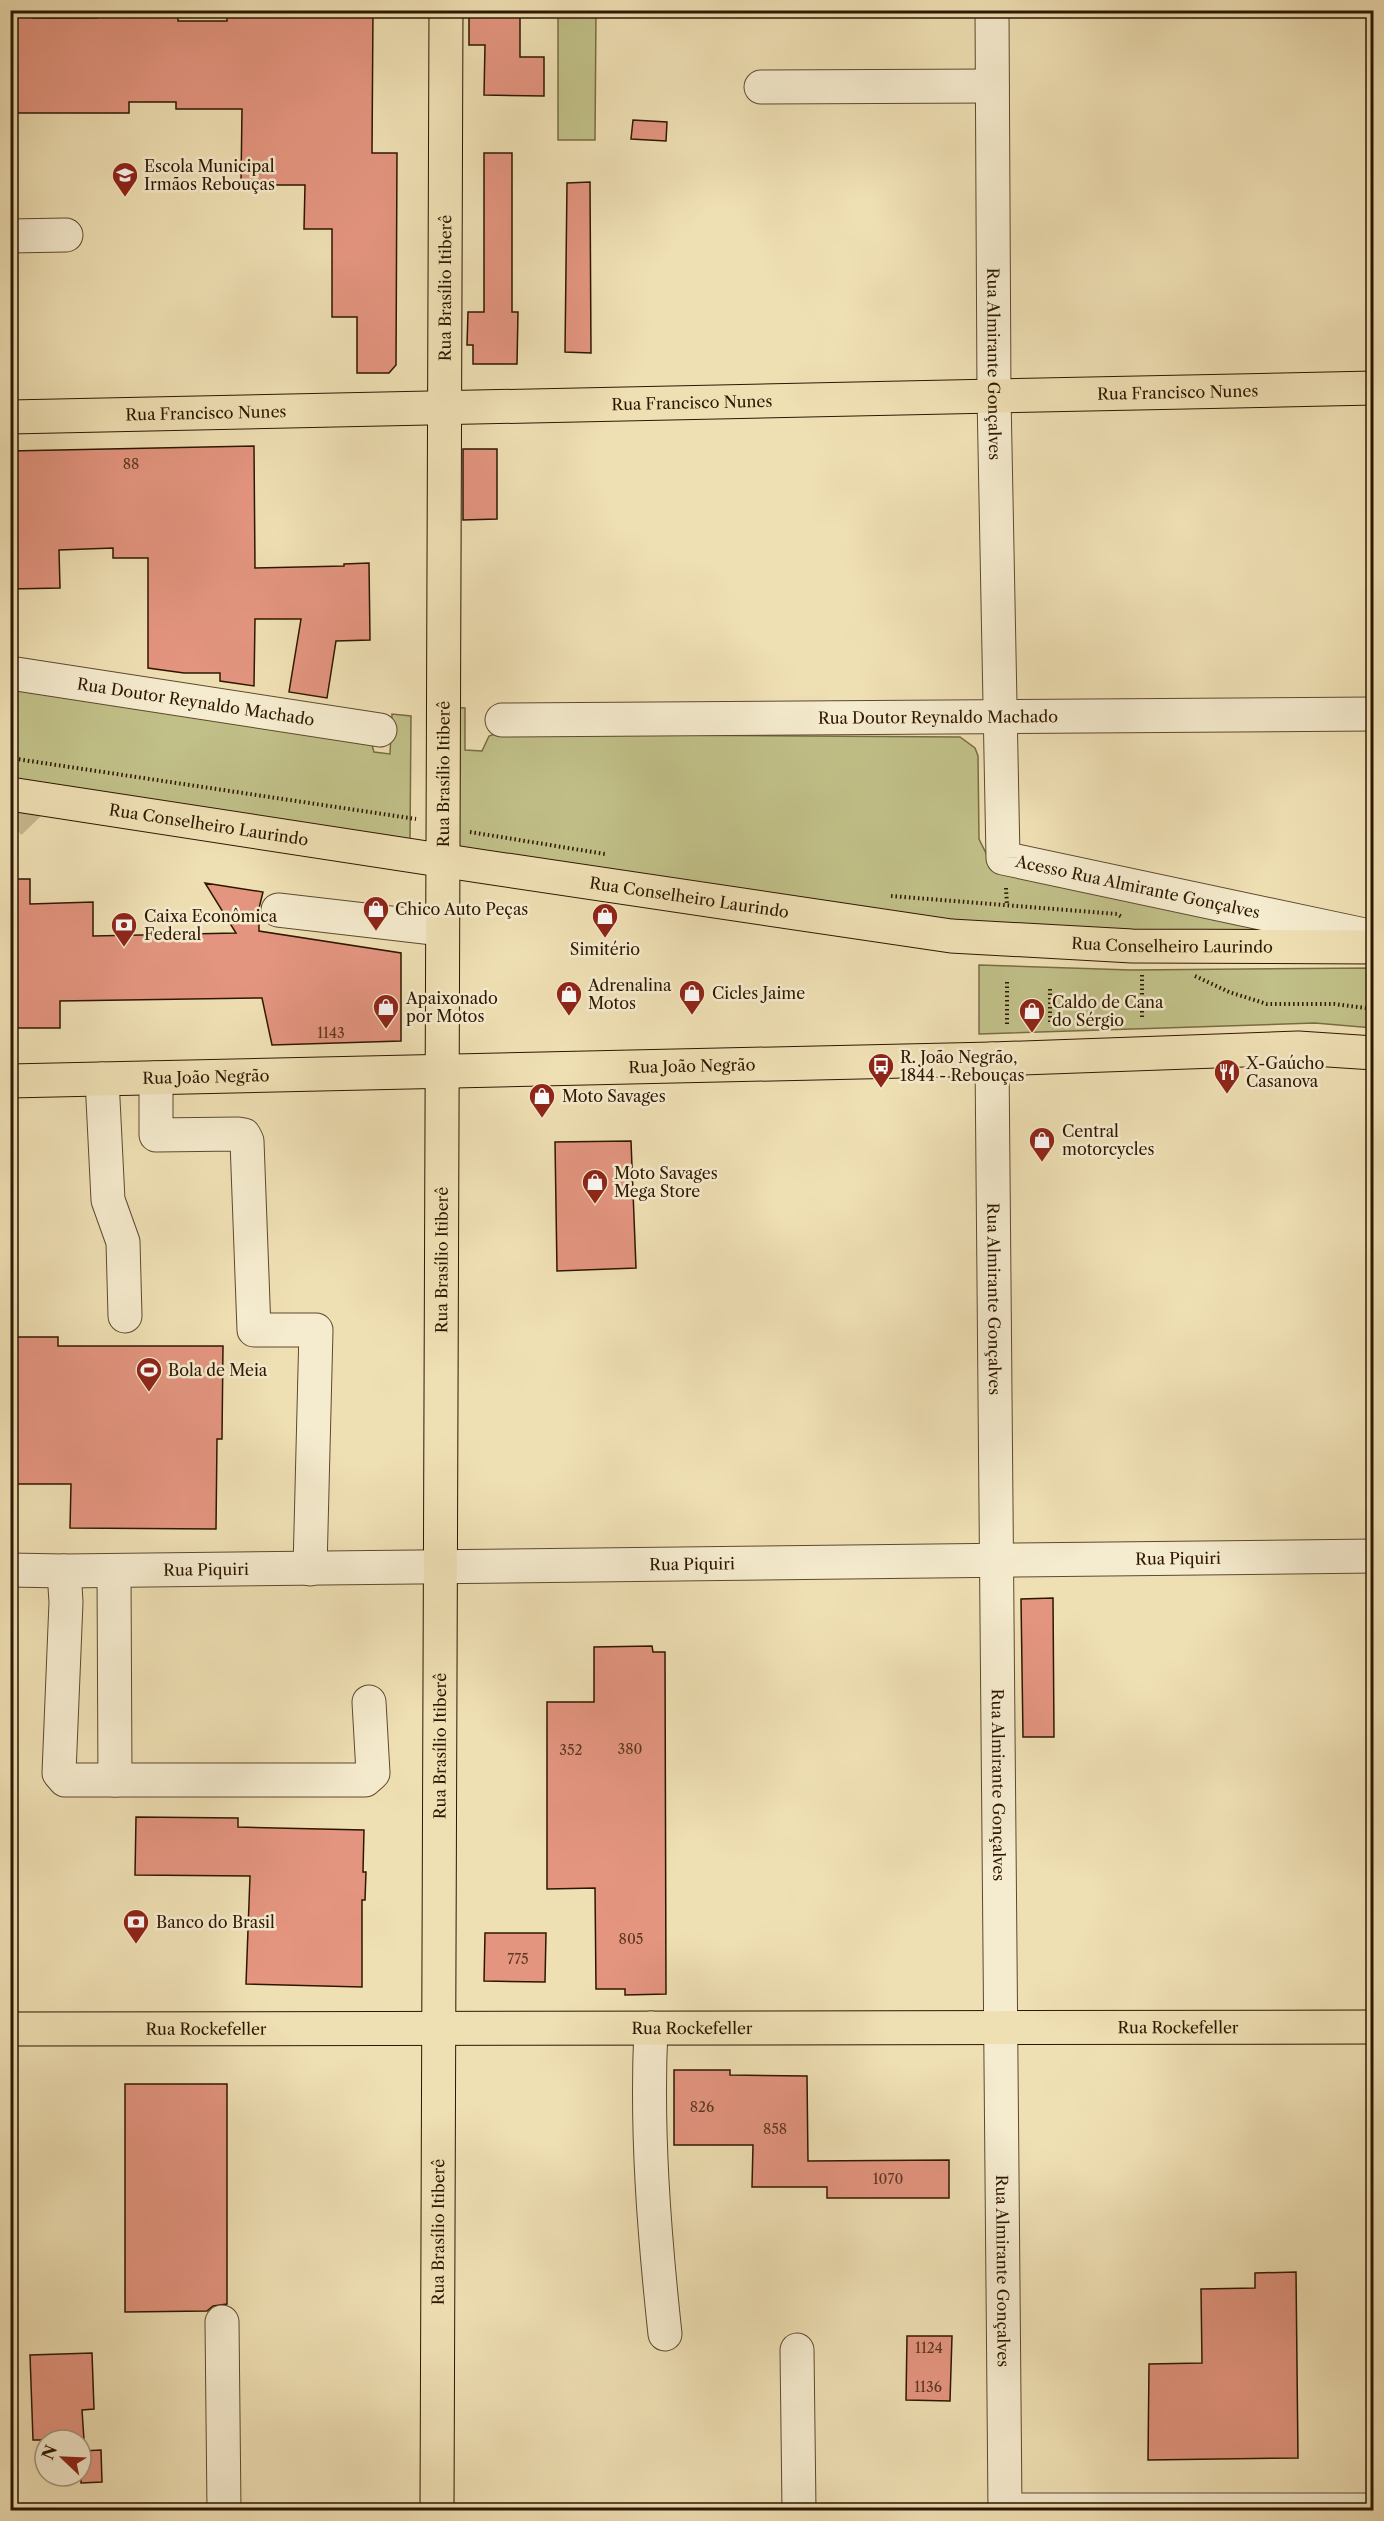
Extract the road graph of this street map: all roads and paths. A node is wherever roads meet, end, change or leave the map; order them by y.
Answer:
1 (446, 10) edge
2 (992, 10) edge
3 (992, 86) junction
4 (761, 87) dead end
5 (66, 235) dead end
6 (10, 236) edge
7 (1374, 388) edge
8 (994, 396) junction
9 (444, 408) junction
10 (10, 417) edge
11 (10, 674) edge
12 (1374, 714) edge
13 (998, 718) junction
14 (502, 720) dead end
15 (380, 730) dead end
16 (10, 758) edge
17 (10, 794) edge
18 (403, 817) dead end
19 (469, 832) dead end
20 (611, 855) dead end
21 (443, 860) junction
22 (882, 896) dead end
23 (278, 910) dead end
24 (1128, 921) dead end
25 (442, 929) junction
26 (1374, 937) edge
27 (1374, 947) edge
28 (1136, 972) dead end
29 (1142, 975) junction
30 (1153, 975) dead end
31 (1188, 975) dead end
32 (1007, 981) dead end
33 (1050, 989) dead end
34 (1374, 1009) edge
35 (1142, 1020) dead end
36 (1050, 1023) dead end
37 (1007, 1024) dead end
38 (1374, 1053) edge
39 (992, 1059) junction
40 (442, 1071) junction
41 (156, 1078) junction
42 (102, 1079) junction
43 (10, 1082) edge
44 (125, 1316) dead end
45 (1374, 1556) edge
46 (996, 1561) junction
47 (440, 1567) junction
48 (310, 1569) junction
49 (10, 1570) edge
50 (64, 1571) junction
51 (114, 1571) junction
52 (369, 1702) dead end
53 (115, 1780) junction
54 (1374, 2027) edge
55 (439, 2028) junction
56 (651, 2028) junction
57 (1000, 2028) junction
58 (10, 2029) edge
59 (222, 2322) dead end
60 (665, 2334) dead end
61 (797, 2350) dead end
62 (1374, 2510) edge
63 (224, 2511) edge
64 (437, 2511) edge
65 (799, 2511) edge
66 (1005, 2511) edge
67 (1014, 2511) edge

1 - 9 main road, Rua Brasílio Itiberê
2 - 3 street, Rua Almirante Gonçalves
3 - 4 street
3 - 8 street, Rua Almirante Gonçalves
5 - 6 street
7 - 8 main road, Rua Francisco Nunes
8 - 9 main road, Rua Francisco Nunes
8 - 13 street, Rua Almirante Gonçalves
9 - 10 main road, Rua Francisco Nunes
9 - 21 main road, Rua Brasílio Itiberê
11 - 15 street, Rua Doutor Reynaldo Machado
12 - 13 street, Rua Doutor Reynaldo Machado
13 - 14 street, Rua Doutor Reynaldo Machado
13 - 26 street, Acesso Rua Almirante Gonçalves
16 - 18 path
17 - 21 main road, Rua Conselheiro Laurindo
19 - 20 path
21 - 25 main road, Rua Brasílio Itiberê
21 - 27 main road, Rua Conselheiro Laurindo
22 - 24 path
23 - 25 street
25 - 40 main road, Rua Brasílio Itiberê
28 - 29 path
29 - 30 path
29 - 35 path
31 - 34 path
32 - 37 path
33 - 36 path
38 - 39 main road, Rua João Negrão
39 - 40 main road, Rua João Negrão
39 - 46 street, Rua Almirante Gonçalves
40 - 41 main road, Rua João Negrão
40 - 47 main road, Rua Brasílio Itiberê
41 - 42 main road, Rua João Negrão
41 - 48 street
42 - 43 main road, Rua João Negrão
42 - 44 street
45 - 46 street, Rua Piquiri
46 - 47 street, Rua Piquiri
46 - 57 street, Rua Almirante Gonçalves
47 - 48 street, Rua Piquiri
47 - 55 main road, Rua Brasílio Itiberê
48 - 51 street, Rua Piquiri
49 - 50 street, Rua Piquiri
50 - 51 street, Rua Piquiri
50 - 53 street
51 - 53 street
52 - 53 street
54 - 57 main road, Rua Rockefeller
55 - 56 main road, Rua Rockefeller
55 - 58 main road, Rua Rockefeller
55 - 64 main road, Rua Brasílio Itiberê
56 - 57 main road, Rua Rockefeller
56 - 60 street
57 - 66 street, Rua Almirante Gonçalves
59 - 63 street
61 - 65 street
62 - 67 street

